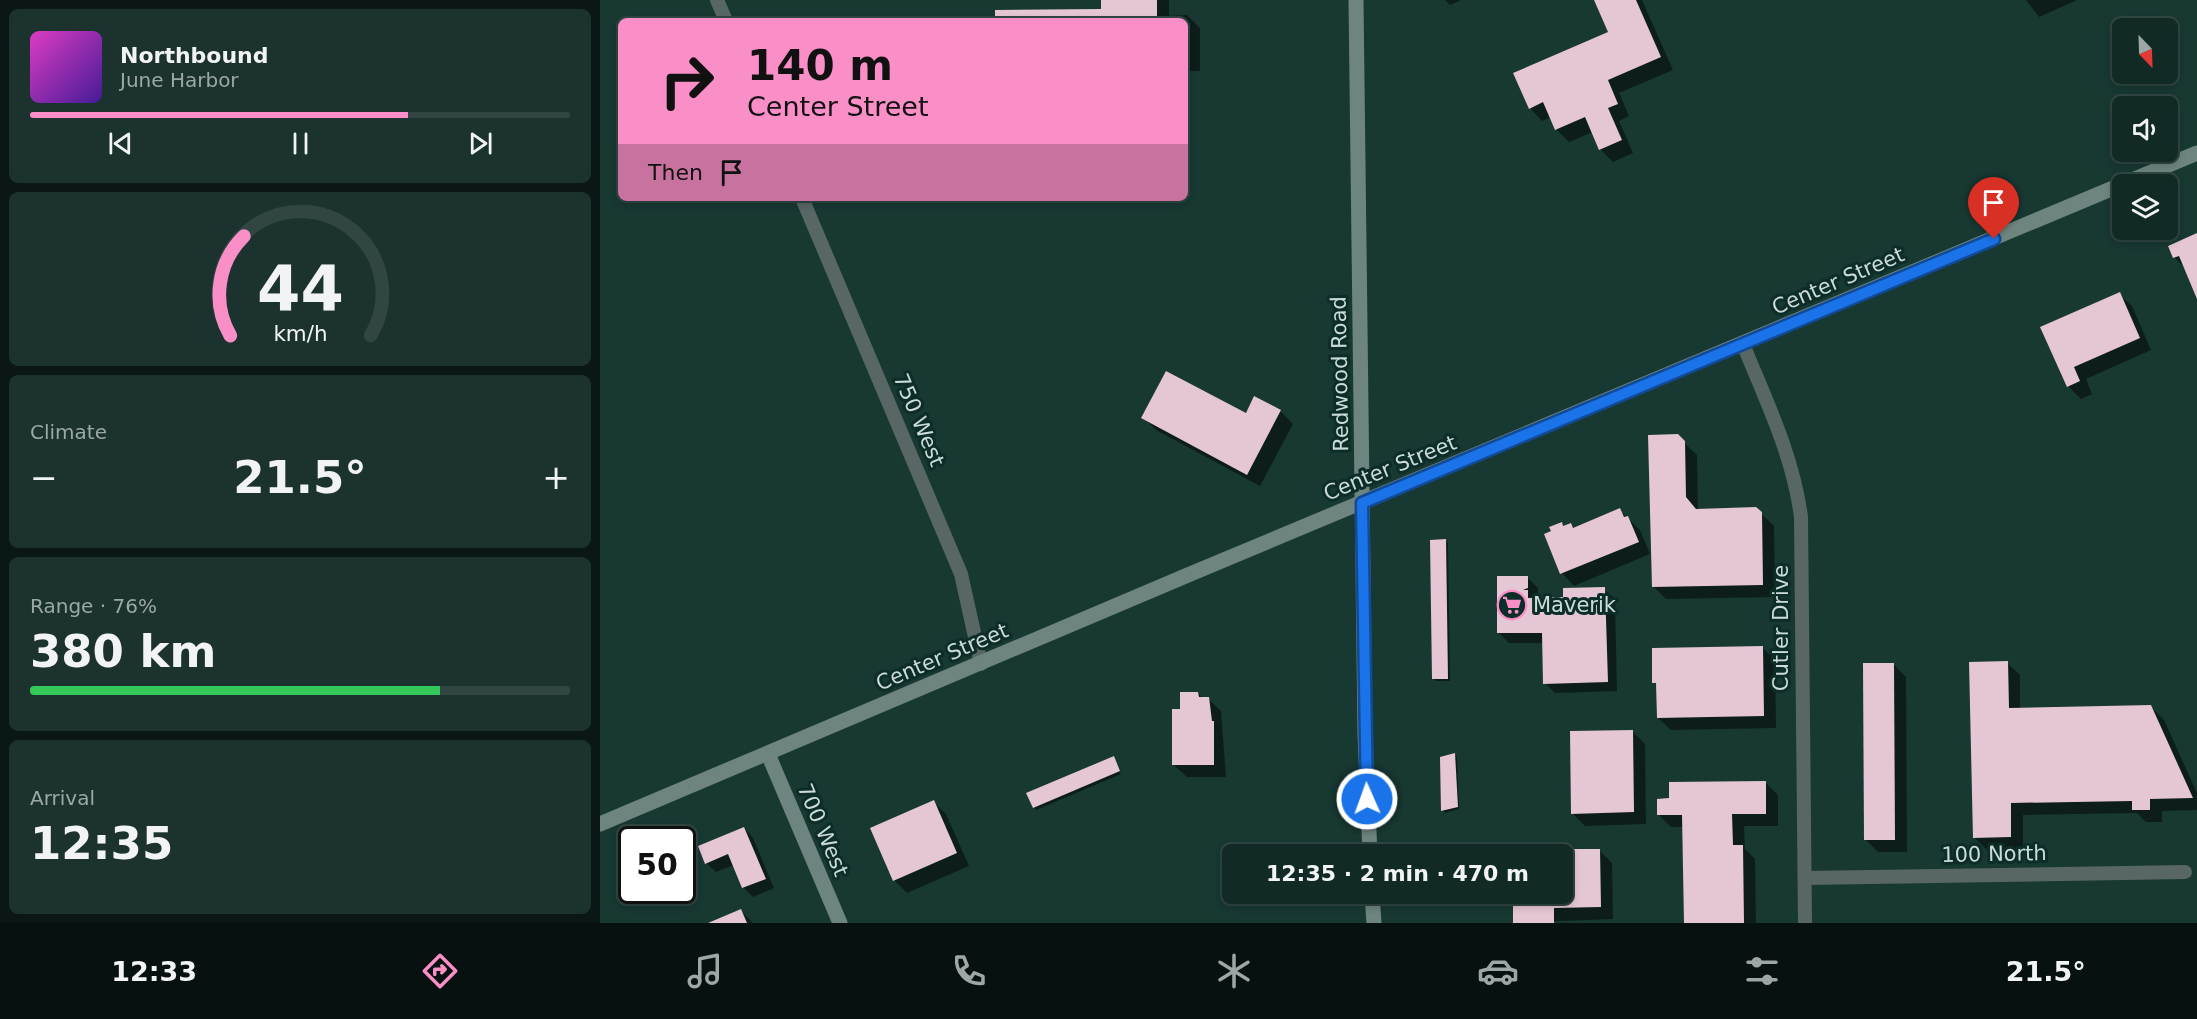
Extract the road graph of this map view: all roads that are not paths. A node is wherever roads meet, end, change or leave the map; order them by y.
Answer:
1 (717, 0) edge
2 (1356, 0) edge
3 (725, 18) edge
4 (2197, 153) edge
5 (803, 201) edge
6 (1743, 344) junction
7 (1362, 503) junction
8 (981, 664) junction
9 (768, 754) junction
10 (600, 824) edge
11 (1370, 844) edge
12 (2185, 872) dead end
13 (1805, 878) junction
14 (1373, 904) edge
15 (840, 923) edge
16 (1374, 923) edge
17 (1805, 923) edge

1 - 3 street
2 - 7 main road, Redwood Road
4 - 6 main road, Center Street
5 - 8 street, 750 West
6 - 7 main road, Center Street
6 - 13 street, Cutler Drive
7 - 8 main road, Center Street
7 - 11 main road, Redwood Road
8 - 9 main road, Center Street
9 - 10 main road, Center Street
9 - 15 main road, 700 West
12 - 13 street, 100 North
13 - 17 street, Cutler Drive
14 - 16 main road

